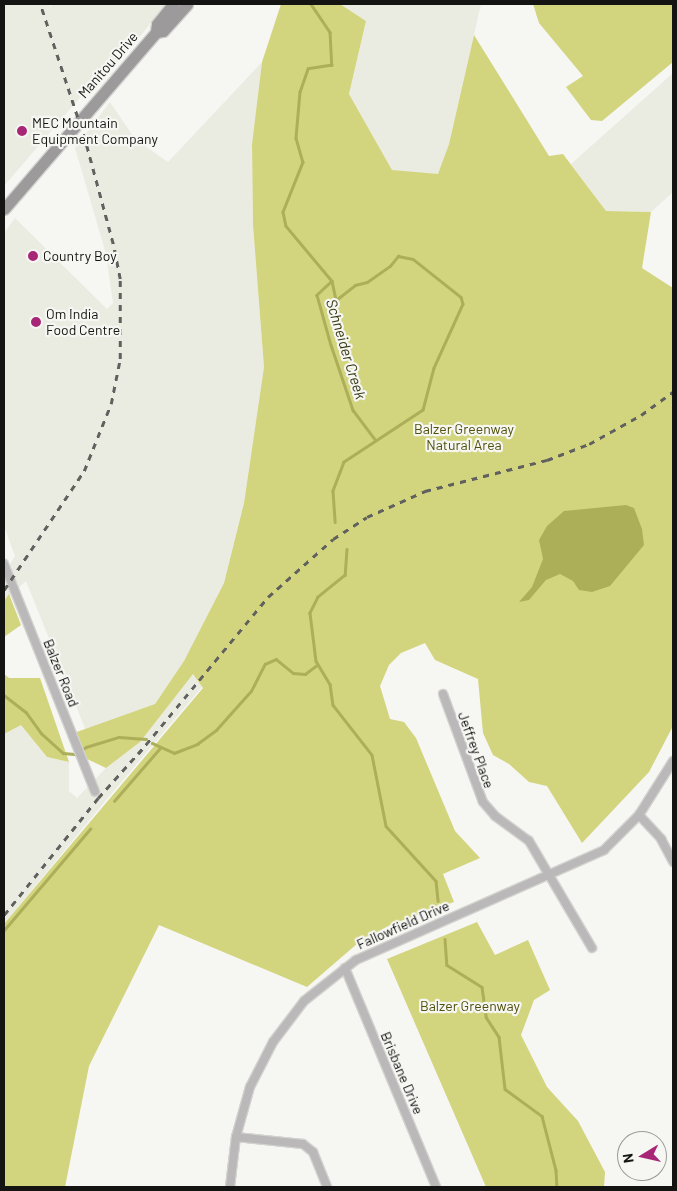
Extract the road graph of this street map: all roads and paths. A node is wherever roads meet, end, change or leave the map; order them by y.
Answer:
1 (173, 4) edge
2 (186, 4) edge
3 (156, 32) junction
4 (4, 209) edge
5 (4, 564) edge
6 (443, 694) dead end
7 (673, 761) edge
8 (95, 792) dead end
9 (639, 815) junction
10 (673, 862) edge
11 (550, 876) junction
12 (592, 948) dead end
13 (345, 968) junction
14 (236, 1137) junction
15 (230, 1187) edge
16 (327, 1187) edge
17 (436, 1187) edge

1 - 3 main road, Manitou Drive
2 - 3 main road, Manitou Drive
3 - 4 main road, Manitou Drive
5 - 8 street, Balzer Road
6 - 11 street, Jeffrey Place
7 - 9 street, Fallowfield Drive
9 - 10 street
9 - 11 street, Fallowfield Drive
11 - 12 street, Jeffrey Place
11 - 13 street, Fallowfield Drive
13 - 14 street, Fallowfield Drive
13 - 17 street, Brisbane Drive
14 - 15 street, Fallowfield Drive
14 - 16 street

